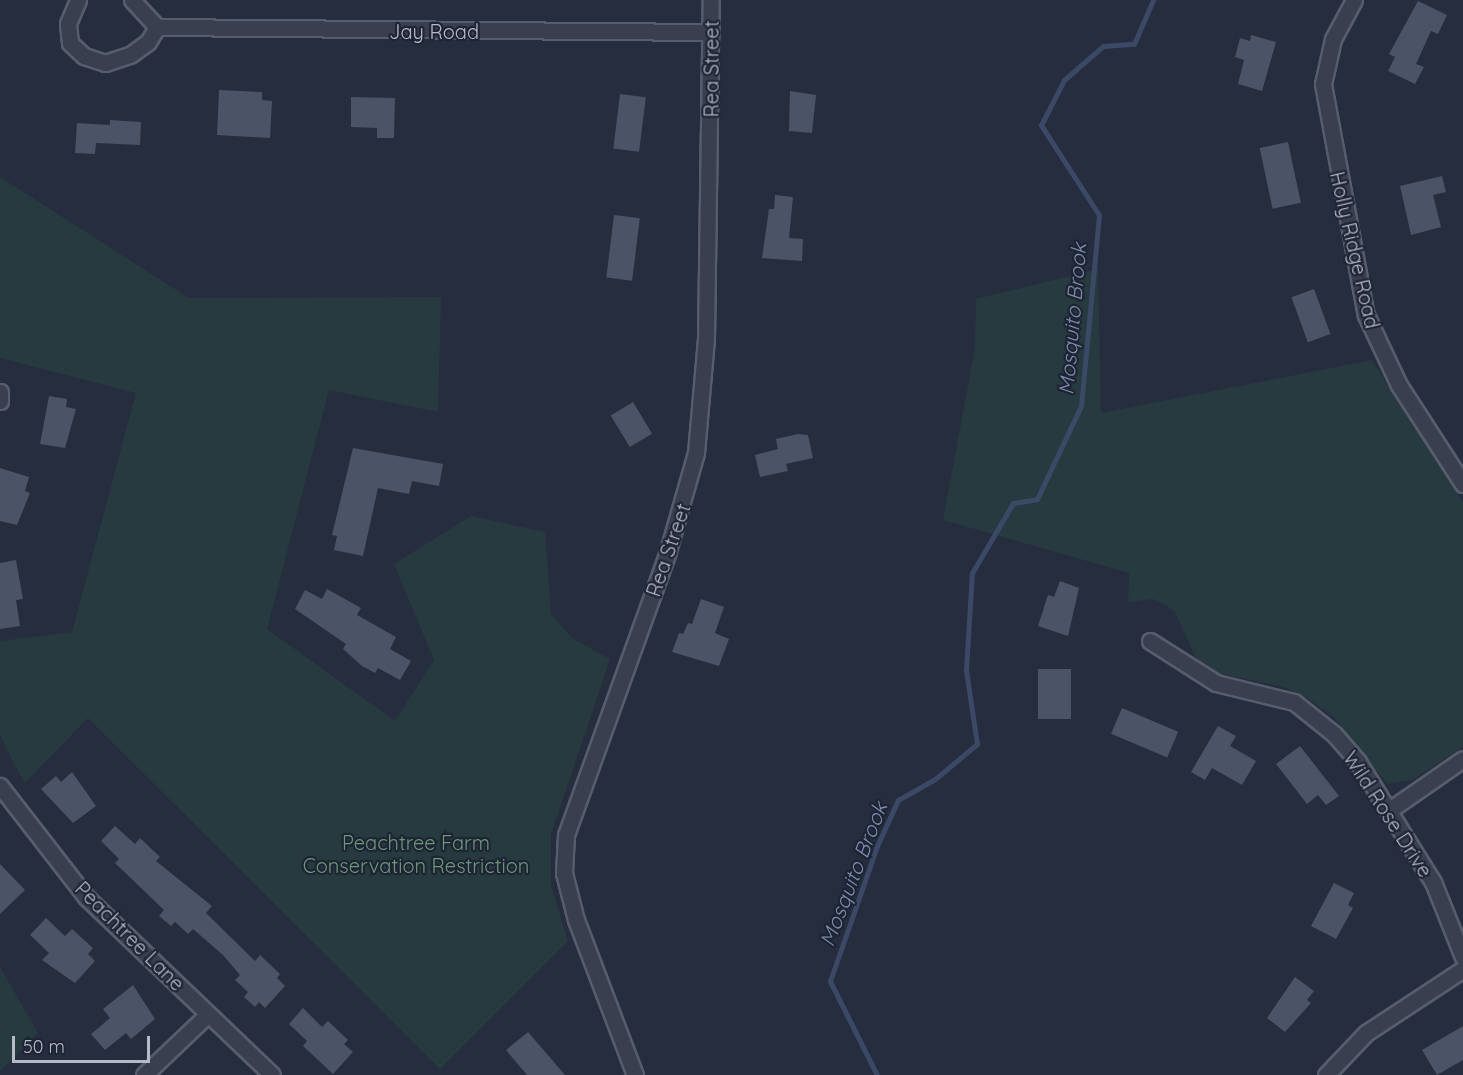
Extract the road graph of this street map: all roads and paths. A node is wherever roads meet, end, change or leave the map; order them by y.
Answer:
1 (78, 0) edge
2 (132, 0) edge
3 (711, 0) edge
4 (1354, 0) edge
5 (157, 27) junction
6 (711, 32) junction
7 (0, 392) edge
8 (0, 400) edge
9 (1463, 484) edge
10 (1150, 641) dead end
11 (1463, 759) edge
12 (0, 786) edge
13 (1388, 811) junction
14 (1463, 957) edge
15 (1463, 969) edge
16 (208, 1014) junction
17 (144, 1075) edge
18 (272, 1075) edge
19 (634, 1075) edge
20 (1326, 1075) edge

1 - 5 street
2 - 5 street
3 - 6 street, Rea Street
4 - 9 street, Holly Ridge Road
5 - 6 street, Jay Road
6 - 19 street, Rea Street
7 - 8 street
10 - 13 street, Wild Rose Drive
11 - 13 street
12 - 16 street, Peachtree Lane
13 - 14 street, Wild Rose Drive
15 - 20 street
16 - 17 street
16 - 18 street, Peachtree Lane

